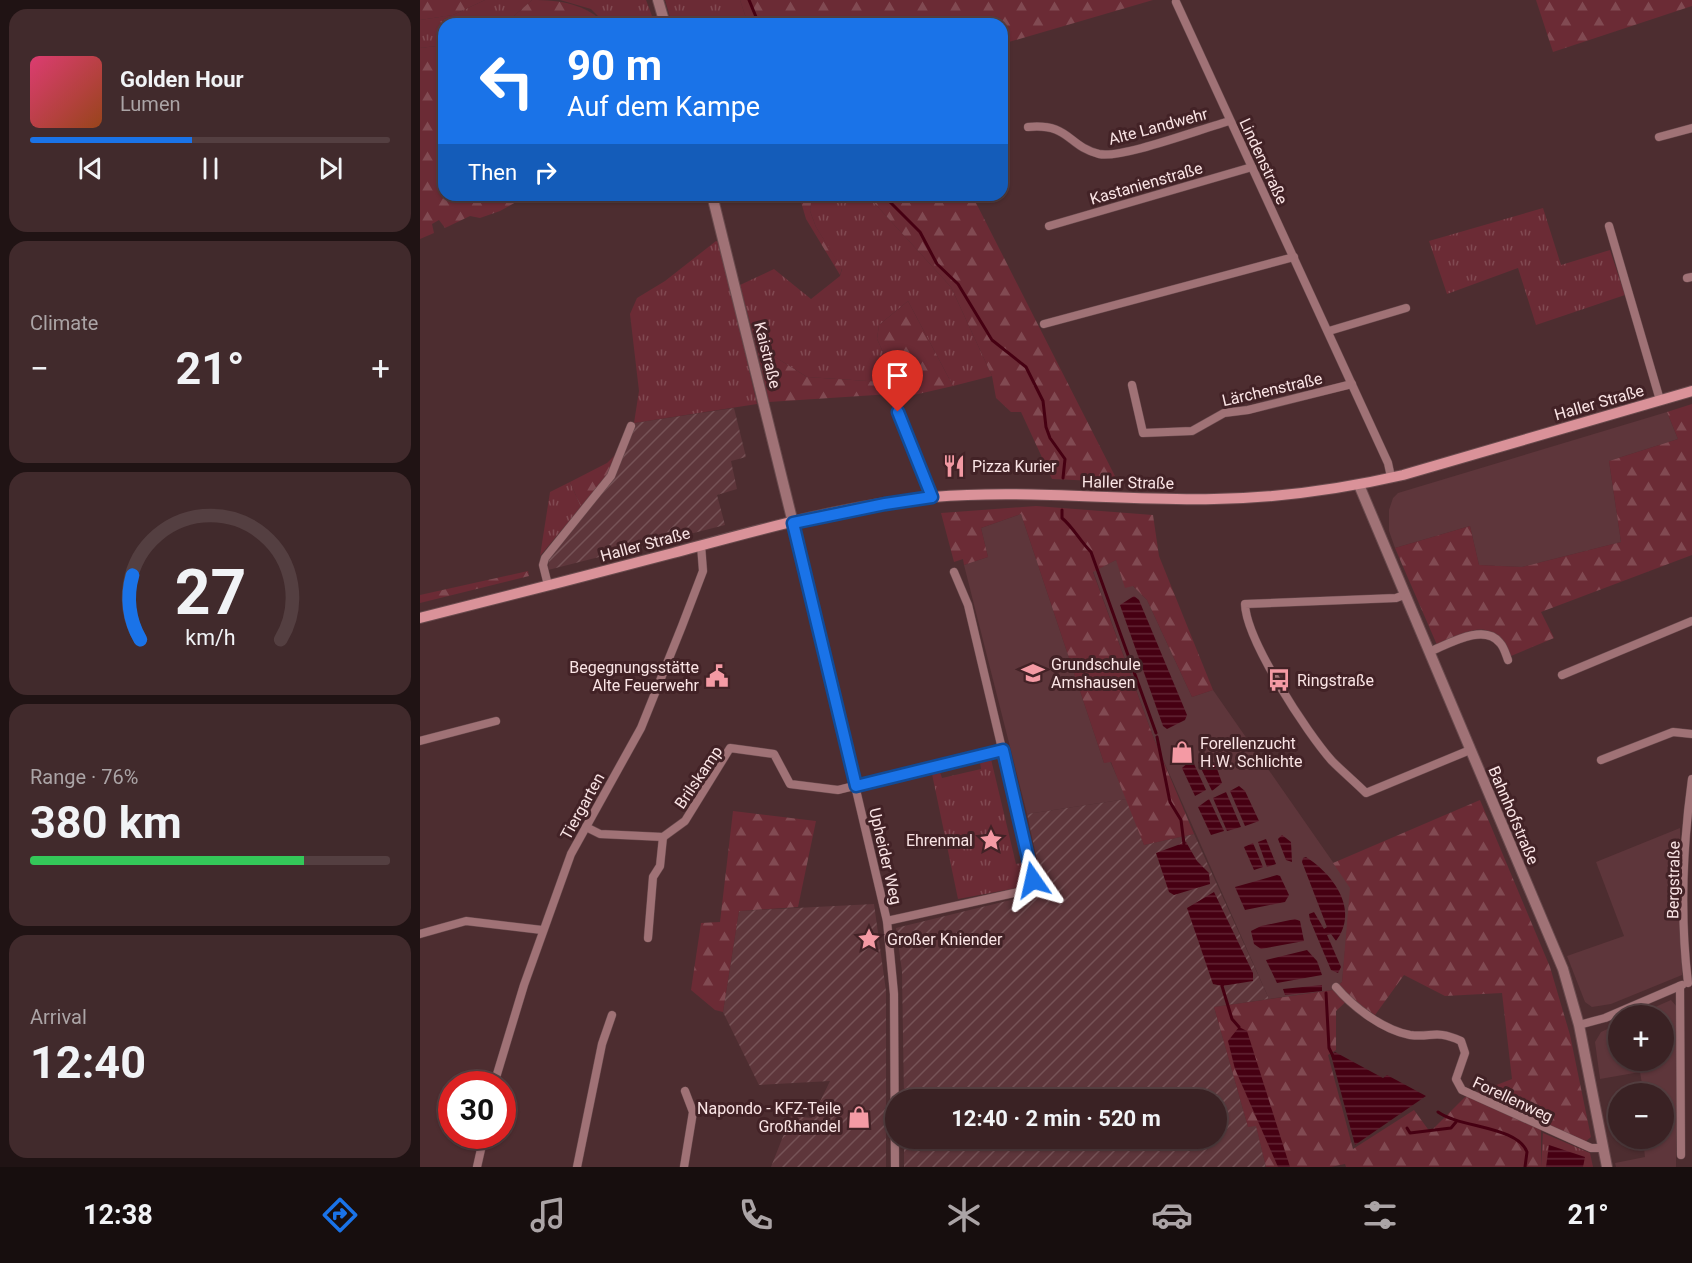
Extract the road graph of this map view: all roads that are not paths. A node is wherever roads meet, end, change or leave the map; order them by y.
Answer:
1 (658, 0) edge
2 (1176, 2) dead end
3 (663, 18) edge
4 (1230, 121) junction
5 (1028, 127) dead end
6 (1692, 128) edge
7 (1659, 137) dead end
8 (1252, 166) junction
9 (713, 201) edge
10 (1049, 226) dead end
11 (1609, 226) dead end
12 (1294, 257) junction
13 (1406, 308) dead end
14 (1044, 324) dead end
15 (1329, 331) junction
16 (1352, 384) junction
17 (1132, 385) dead end
18 (1692, 391) edge
19 (1660, 400) junction
20 (898, 412) dead end
21 (631, 426) dead end
22 (1391, 477) junction
23 (1359, 484) junction
24 (932, 497) junction
25 (793, 523) junction
26 (701, 545) junction
27 (954, 572) dead end
28 (548, 585) junction
29 (1404, 595) junction
30 (420, 618) edge
31 (1692, 621) edge
32 (1429, 652) junction
33 (1509, 660) dead end
34 (1562, 675) dead end
35 (496, 721) dead end
36 (1692, 734) edge
37 (420, 741) edge
38 (1003, 750) junction
39 (1470, 750) junction
40 (1601, 760) dead end
41 (1692, 778) edge
42 (856, 786) junction
43 (586, 827) junction
44 (663, 837) junction
45 (886, 921) junction
46 (542, 930) junction
47 (420, 934) edge
48 (648, 938) dead end
49 (1690, 982) edge
50 (1680, 986) junction
51 (1336, 987) dead end
52 (612, 1015) dead end
53 (1579, 1025) junction
54 (498, 1071) edge
55 (685, 1091) dead end
56 (1603, 1148) junction
57 (481, 1149) edge
58 (1681, 1155) dead end
59 (477, 1167) edge
60 (578, 1167) edge
61 (684, 1167) edge
62 (895, 1167) edge
63 (1607, 1167) edge

1 - 3 street
2 - 4 street, Lindenstraße
4 - 5 street, Alte Landwehr
4 - 8 street, Lindenstraße
6 - 7 street
8 - 10 street, Kastanienstraße
8 - 12 street, Lindenstraße
9 - 25 street, Kaistraße
11 - 19 street
12 - 14 street
12 - 15 street, Lindenstraße
13 - 15 street
15 - 16 street, Lindenstraße
16 - 17 street, Lärchenstraße
16 - 22 street, Lindenstraße
18 - 19 main road, Haller Straße
19 - 22 main road, Haller Straße
20 - 24 street
21 - 28 street
22 - 23 main road, Haller Straße
23 - 24 main road, Haller Straße
23 - 29 street, Bahnhofstraße
24 - 25 main road, Haller Straße
25 - 26 main road, Haller Straße
25 - 42 street, Upheider Weg
26 - 28 main road, Haller Straße
26 - 43 street, Tiergarten
27 - 38 street
28 - 30 main road, Haller Straße
29 - 32 street, Bahnhofstraße
29 - 39 street
31 - 34 street
32 - 33 street
32 - 39 street, Bahnhofstraße
35 - 37 street
36 - 40 street
38 - 42 street
38 - 45 street
39 - 53 street, Bahnhofstraße
41 - 49 street, Bergstraße
42 - 44 street, Brilskamp
42 - 45 street, Upheider Weg
43 - 44 street
43 - 46 street, Tiergarten
44 - 48 street
45 - 62 street, Upheider Weg
46 - 47 street
46 - 54 street, Tiergarten
49 - 50 street
50 - 53 street
50 - 58 street
51 - 56 street, Forellenweg
52 - 60 street
53 - 56 street, Bahnhofstraße
55 - 61 street
56 - 63 street, Bahnhofstraße
57 - 59 street

